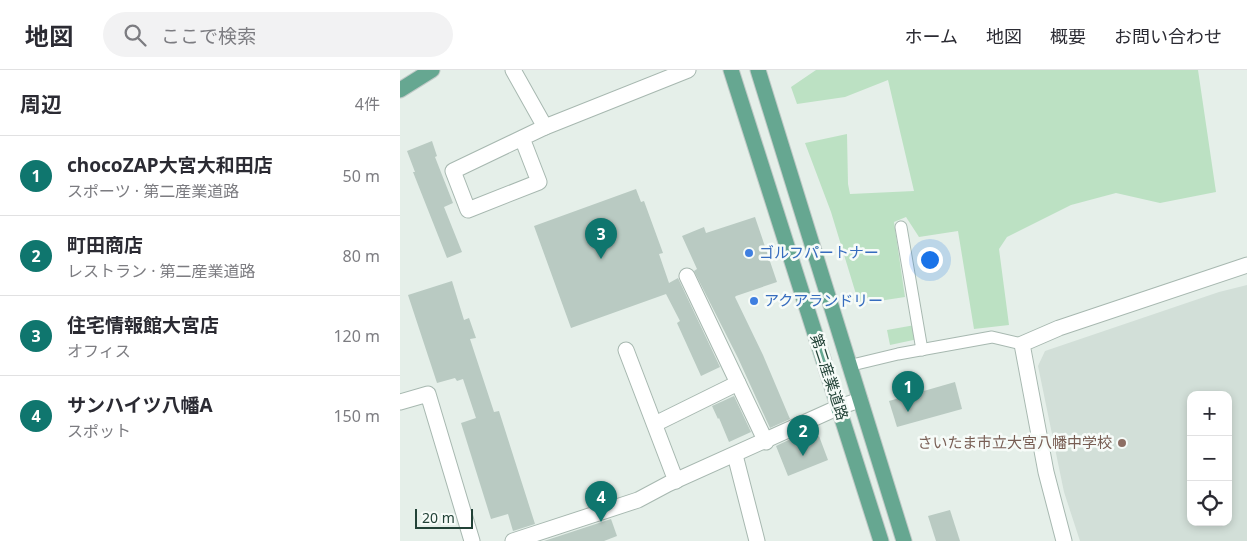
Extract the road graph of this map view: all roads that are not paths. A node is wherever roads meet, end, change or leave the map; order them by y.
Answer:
1 (432, 70) edge
2 (512, 70) edge
3 (688, 70) edge
4 (731, 70) edge
5 (758, 70) edge
6 (400, 90) edge
7 (545, 127) junction
8 (522, 138) junction
9 (901, 227) dead end
10 (1247, 265) edge
11 (686, 276) dead end
12 (1022, 344) junction
13 (626, 350) dead end
14 (922, 350) junction
15 (848, 366) junction
16 (738, 383) junction
17 (860, 400) junction
18 (400, 402) edge
19 (839, 407) junction
20 (655, 424) junction
21 (766, 442) junction
22 (735, 455) junction
23 (676, 481) junction
24 (472, 541) edge
25 (513, 541) edge
26 (757, 541) edge
27 (881, 541) edge
28 (904, 541) edge
29 (1064, 541) edge

1 - 6 main road
2 - 7 street
3 - 7 street
4 - 19 main road, 第二産業道路
5 - 15 main road, 第二産業道路
7 - 8 street
8 - 8 street
9 - 14 lane
10 - 12 street
11 - 16 street
12 - 14 lane
12 - 29 street
13 - 20 street
14 - 15 lane
15 - 17 main road, 第二産業道路
16 - 20 street
16 - 21 street
17 - 19 street
17 - 28 main road, 第二産業道路
18 - 24 street
19 - 21 street
19 - 27 main road, 第二産業道路
20 - 23 street
21 - 22 street
22 - 23 street
22 - 26 street
23 - 25 street

